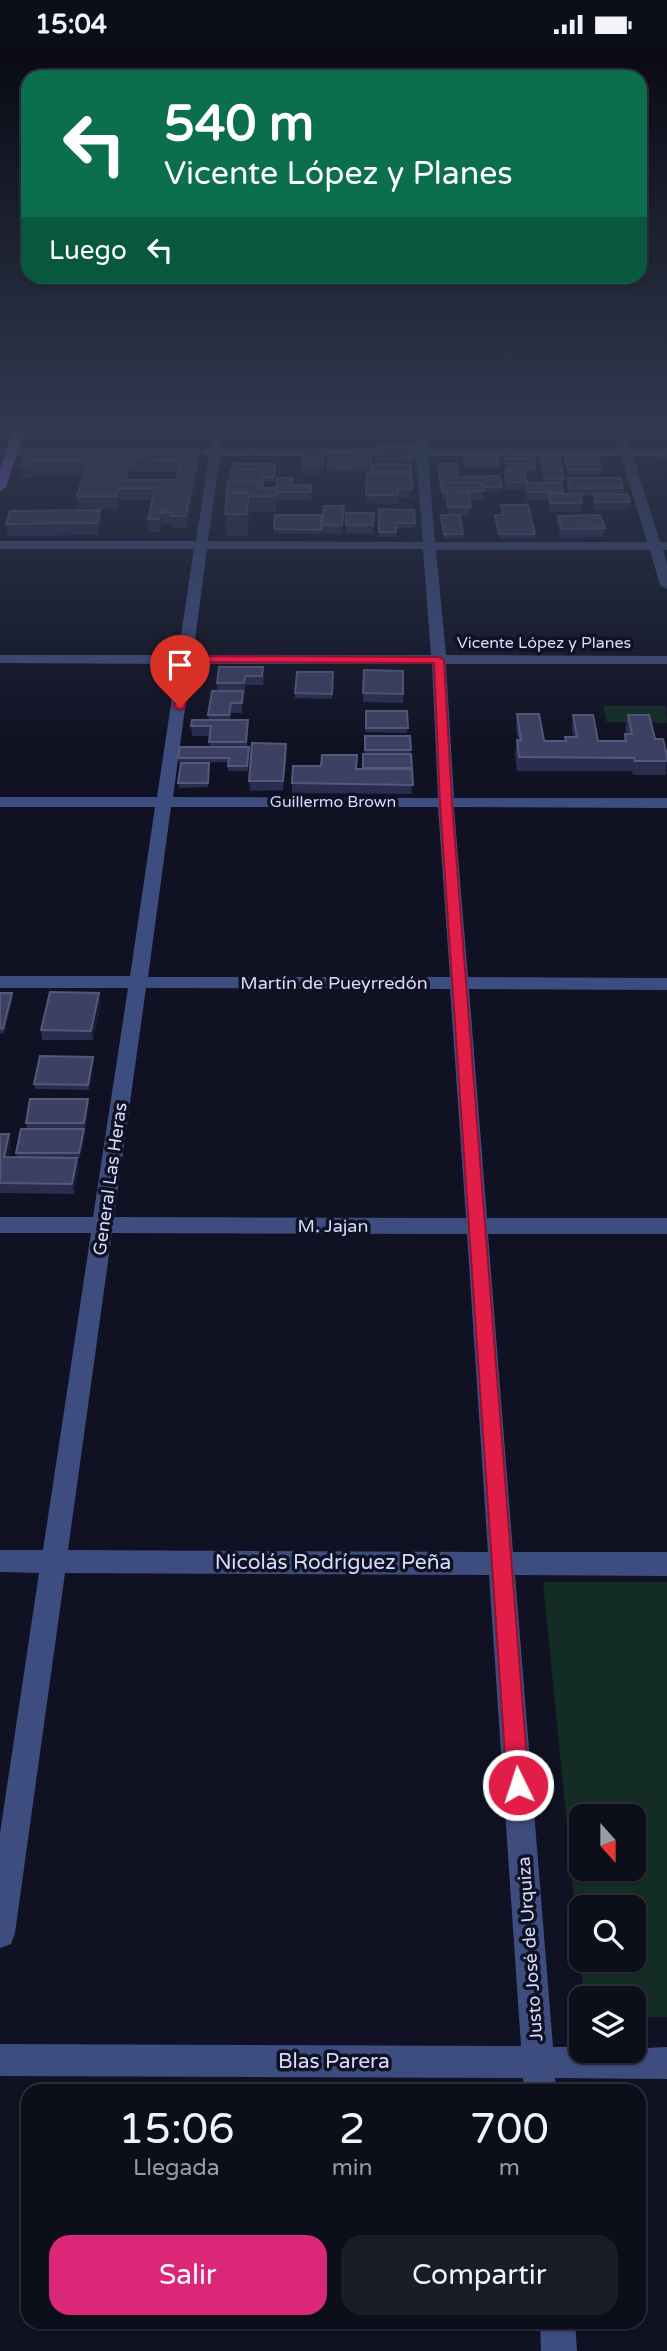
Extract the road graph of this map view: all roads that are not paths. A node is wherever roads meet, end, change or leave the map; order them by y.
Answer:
1 (203, 531) edge
2 (428, 531) edge
3 (201, 544) junction
4 (0, 545) edge
5 (429, 545) junction
6 (662, 546) edge
7 (667, 585) edge
8 (0, 659) edge
9 (187, 659) junction
10 (439, 660) junction
11 (667, 660) edge
12 (0, 802) edge
13 (164, 802) junction
14 (446, 803) junction
15 (667, 803) edge
16 (0, 982) edge
17 (138, 983) junction
18 (459, 984) junction
19 (667, 984) edge
20 (0, 1225) edge
21 (103, 1225) junction
22 (477, 1226) junction
23 (667, 1226) edge
24 (0, 1561) edge
25 (54, 1561) junction
26 (502, 1563) junction
27 (667, 1564) edge
28 (0, 1933) edge
29 (0, 2060) edge
30 (667, 2063) edge
31 (539, 2077) edge
32 (557, 2329) edge
33 (559, 2351) edge

1 - 3 street, General Las Heras
2 - 5 street, Justo José de Urquiza
3 - 4 street
3 - 5 street
3 - 9 street, General Las Heras
5 - 6 street
5 - 10 street, Justo José de Urquiza
6 - 7 street
8 - 9 street, Vicente López y Planes
9 - 10 street, Vicente López y Planes
9 - 13 street, General Las Heras
10 - 11 street, Vicente López y Planes
10 - 14 street, Justo José de Urquiza
12 - 13 street, Guillermo Brown
13 - 14 street, Guillermo Brown
13 - 17 street, General Las Heras
14 - 15 street, Guillermo Brown
14 - 18 street, Justo José de Urquiza
16 - 17 street, Martín de Pueyrredón
17 - 18 street, Martín de Pueyrredón
17 - 21 street, General Las Heras
18 - 19 street, Martín de Pueyrredón
18 - 22 street, Justo José de Urquiza
20 - 21 street, M. Jajan
21 - 22 street, M. Jajan
21 - 25 street, General Las Heras
22 - 23 street, M. Jajan
22 - 26 street, Justo José de Urquiza
24 - 25 street, Nicolás Rodríguez Peña
25 - 26 street, Nicolás Rodríguez Peña
25 - 28 street, General Las Heras
26 - 27 street, Nicolás Rodríguez Peña
26 - 31 street, Justo José de Urquiza
29 - 31 street, Blas Parera
30 - 31 street, Blas Parera
32 - 33 street

